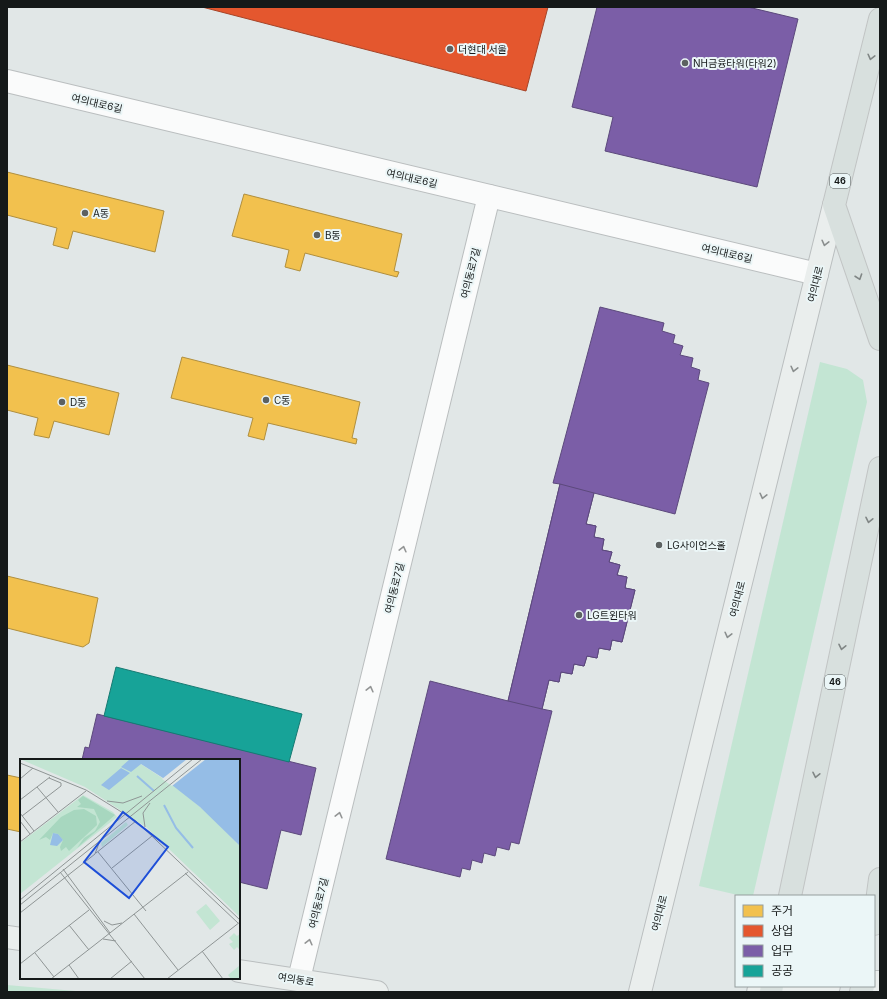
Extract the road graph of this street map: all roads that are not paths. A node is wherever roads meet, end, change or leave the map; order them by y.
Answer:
1 (880, 19) edge
2 (7, 81) edge
3 (489, 196) junction
4 (834, 206) junction
5 (817, 274) junction
6 (880, 339) edge
7 (880, 468) edge
8 (880, 879) edge
9 (790, 895) edge
10 (875, 916) edge
11 (7, 937) edge
12 (20, 939) edge
13 (240, 971) edge
14 (299, 980) junction
15 (814, 987) edge
16 (768, 990) edge
17 (377, 992) edge
18 (640, 992) edge

1 -> 4 main road, 여의대로 / 46
2 - 3 street, 여의대로6길
3 - 5 street, 여의대로6길
14 -> 3 street, 여의동로7길
4 -> 5 main road, 여의대로
4 -> 6 main road
5 -> 18 main road, 여의대로
7 -> 9 main road, 46
8 - 10 main road
11 - 12 main road
13 - 14 main road, 여의동로
14 - 17 main road, 여의동로
15 - 16 main road

